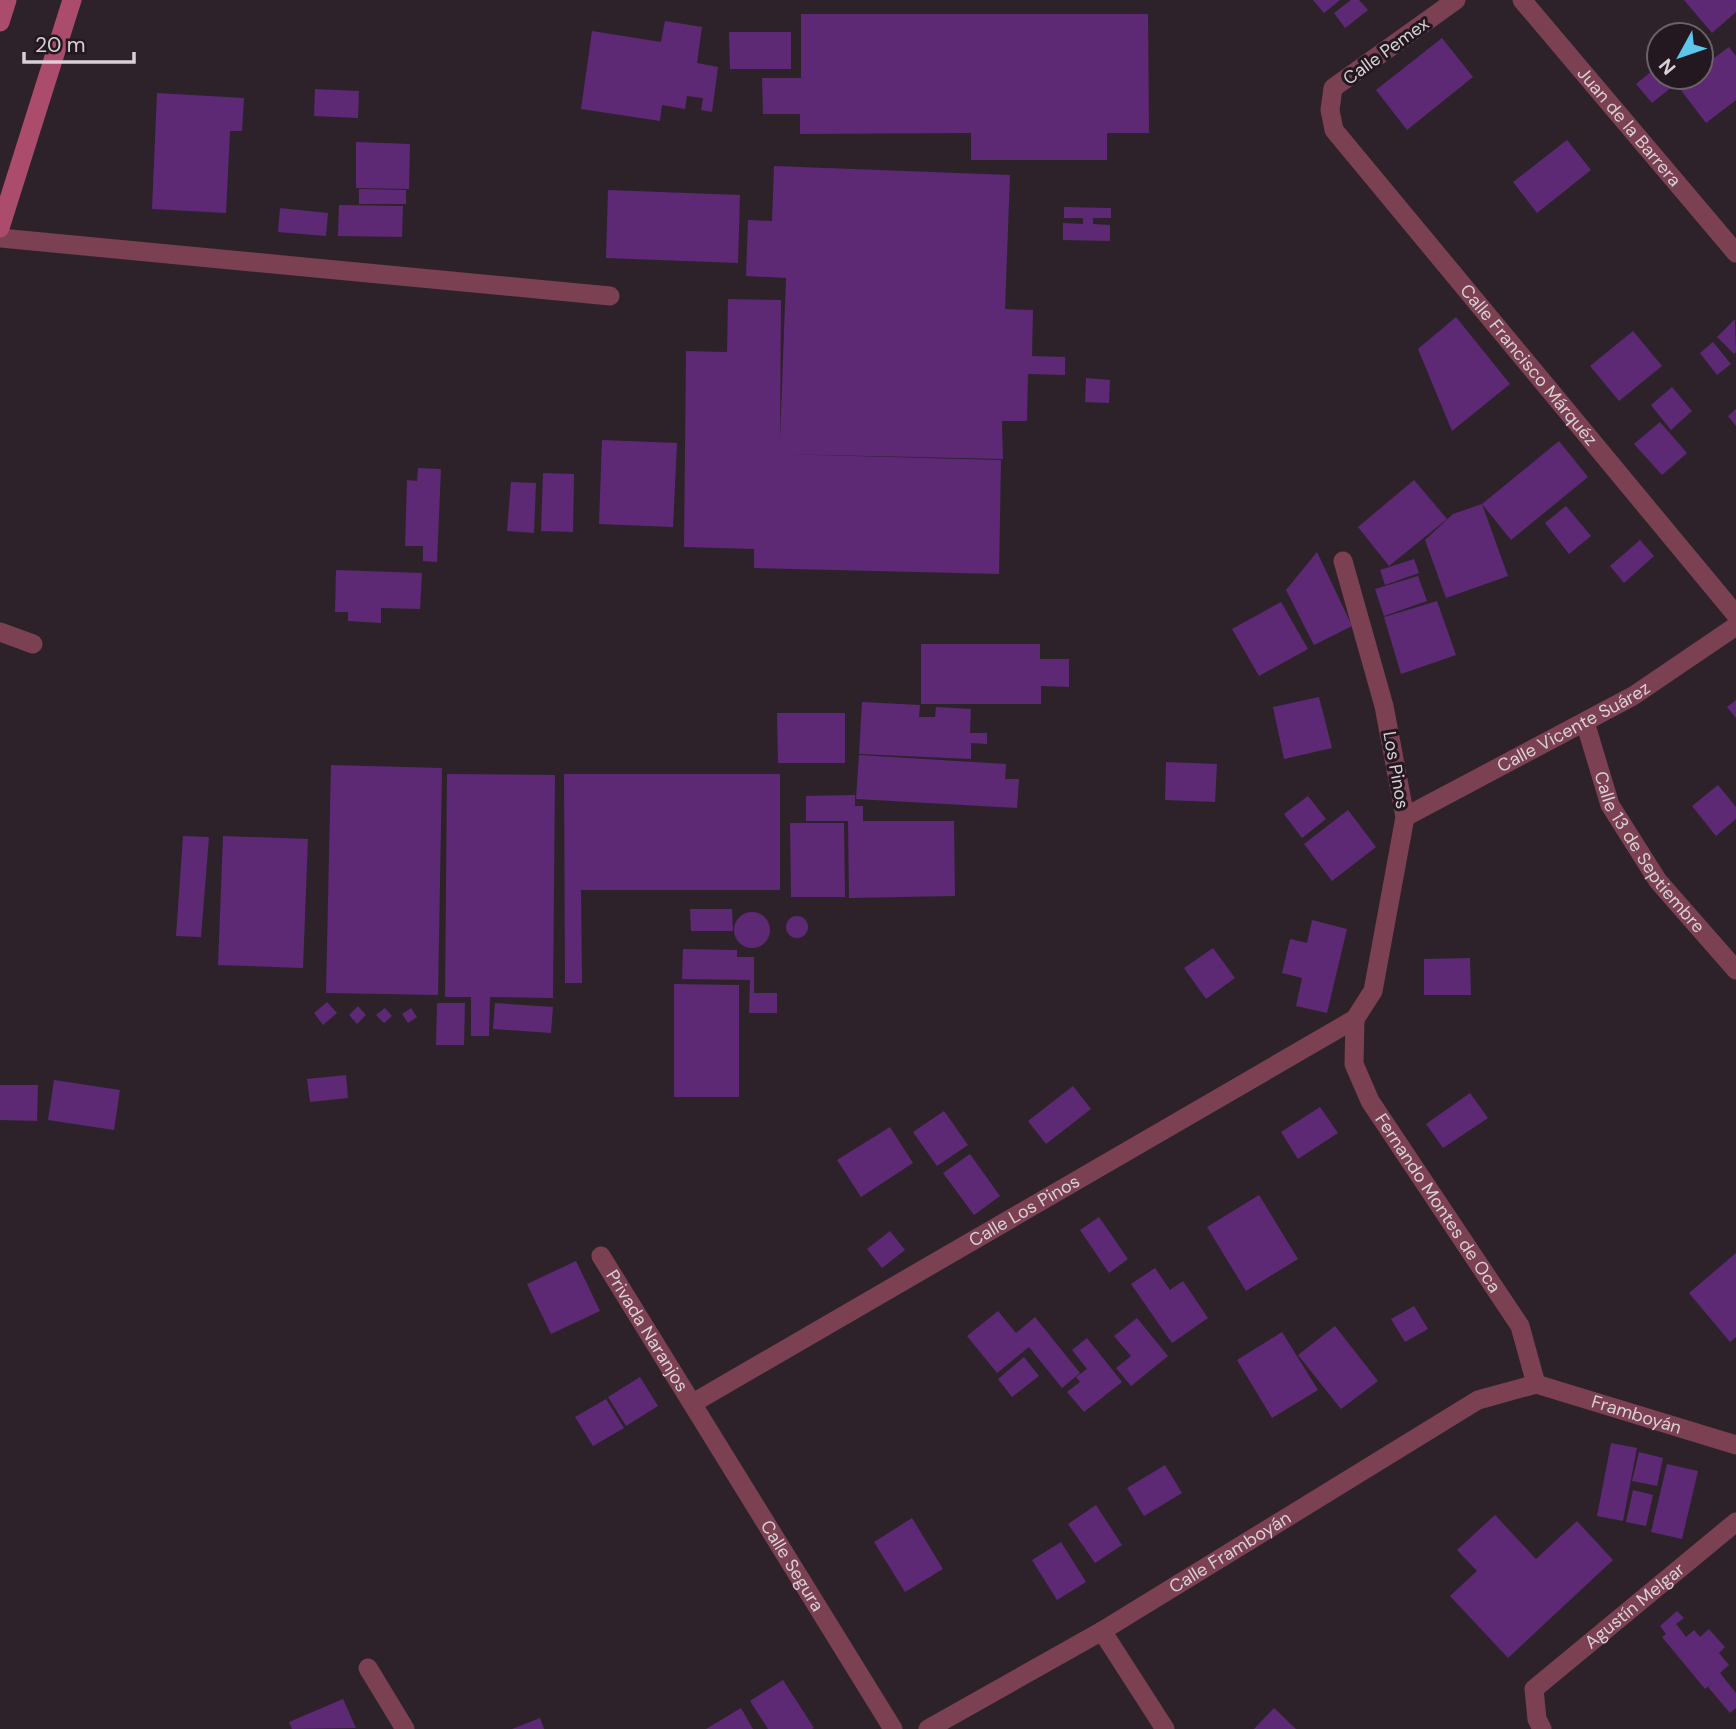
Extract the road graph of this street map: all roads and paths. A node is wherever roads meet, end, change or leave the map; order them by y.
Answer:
1 (7, 0) edge
2 (72, 0) edge
3 (1456, 0) edge
4 (1522, 0) edge
5 (0, 22) edge
6 (1330, 110) joint
7 (0, 228) edge
8 (0, 239) edge
9 (1736, 253) edge
10 (610, 296) dead end
11 (1343, 561) dead end
12 (1736, 615) edge
13 (1736, 626) edge
14 (0, 632) edge
15 (33, 644) dead end
16 (1585, 722) junction
17 (1405, 817) junction
18 (1736, 970) edge
19 (1355, 1019) junction
20 (601, 1256) dead end
21 (1536, 1384) junction
22 (693, 1403) junction
23 (1736, 1445) edge
24 (1736, 1522) edge
25 (1102, 1631) junction
26 (368, 1668) dead end
27 (405, 1729) edge
28 (893, 1729) edge
29 (928, 1729) edge
30 (1165, 1729) edge
31 (1542, 1729) edge

1 - 5 main road
2 - 7 main road
3 - 6 street, Calle Pemex
4 - 9 street, Juan de la Barrera
6 - 12 street, Calle Francisco Márquéz
8 - 10 street
11 - 17 street, Los Pinos
13 - 16 street, Calle Vicente Suárez
14 - 15 street
16 - 17 street, Calle Vicente Suárez
16 - 18 street, Calle 13 de Septiembre
17 - 19 street, Los Pinos
19 - 21 street, Fernando Montes de Oca
19 - 22 street, Calle Los Pinos
20 - 22 street, Privada Naranjos
21 - 23 street, Framboyán
21 - 25 street, Calle Framboyán
22 - 28 street, Calle Segura
24 - 31 street, Agustín Melgar
25 - 29 street, Calle Framboyán
25 - 30 street
26 - 27 street

